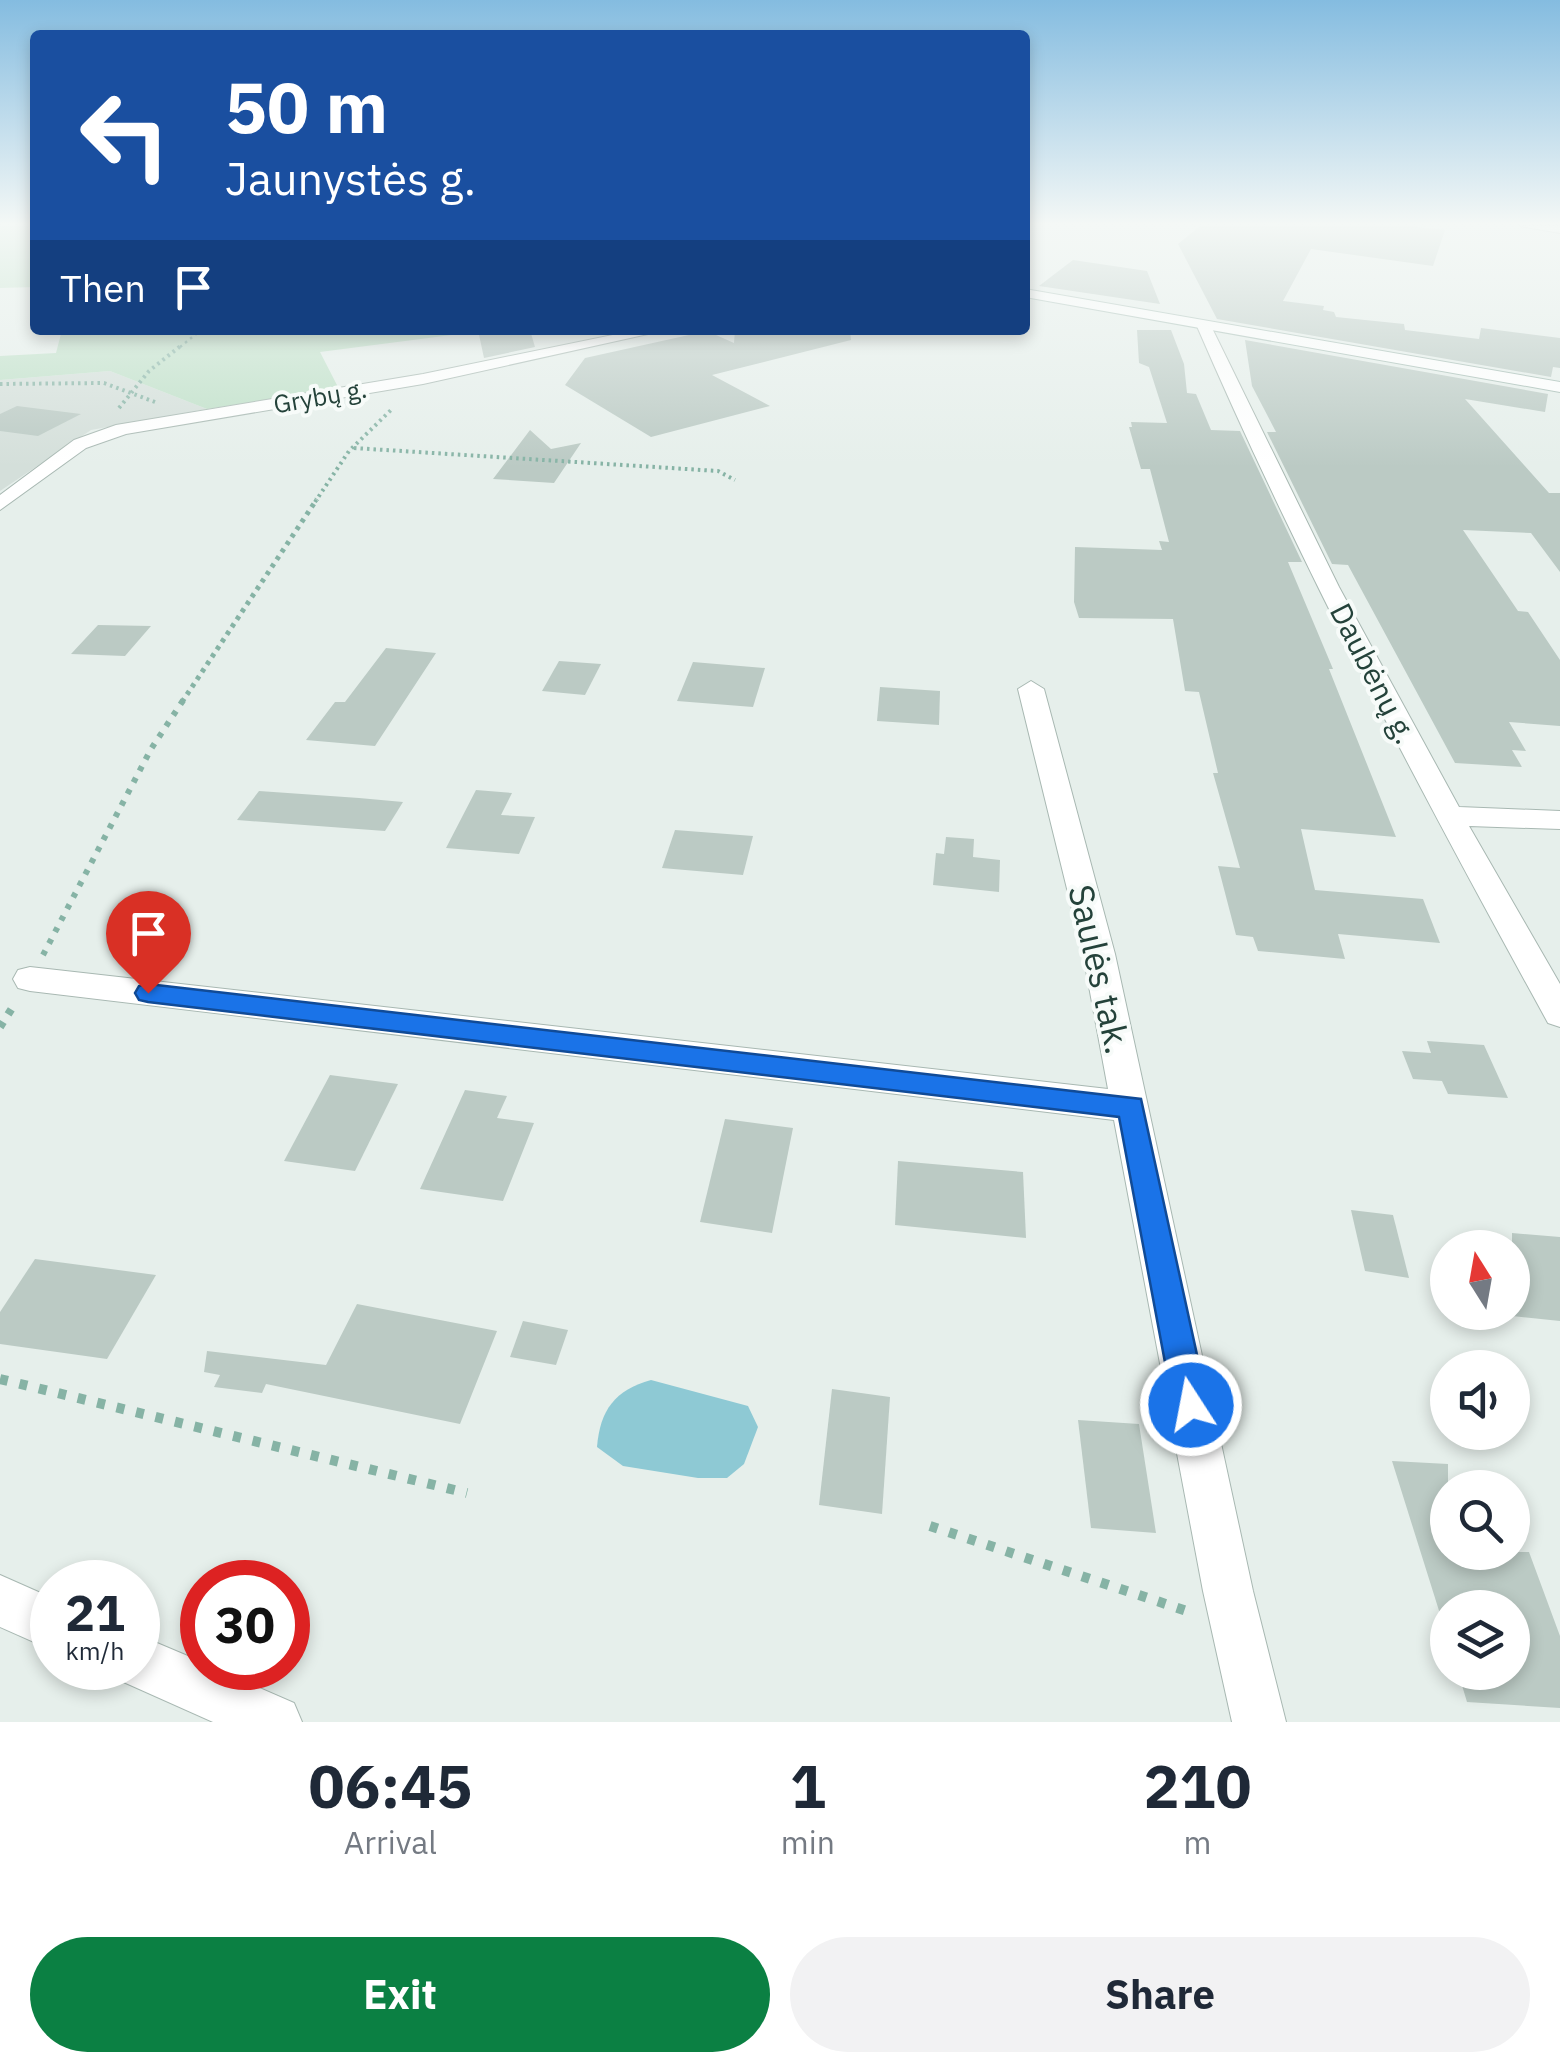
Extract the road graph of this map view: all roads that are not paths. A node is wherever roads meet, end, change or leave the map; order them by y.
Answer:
1 (1102, 306) edge
2 (1203, 324) junction
3 (635, 335) edge
4 (1560, 387) edge
5 (0, 504) edge
6 (1031, 688) dead end
7 (1447, 816) junction
8 (1560, 820) edge
9 (30, 979) road end
10 (1560, 1014) edge
11 (1131, 1107) junction
12 (0, 1601) edge
13 (30, 1614) edge
14 (160, 1671) edge
15 (276, 1722) edge
16 (1259, 1722) edge

1 - 2 street
2 - 4 street
2 - 7 street, Daubėnų g.
3 - 5 street, Grybų g.
6 - 11 street, Saulės tak.
7 - 8 street
7 - 10 street, Daubėnų g.
9 - 11 street
11 - 16 street, Saulės tak.
12 - 13 street
14 - 15 street

